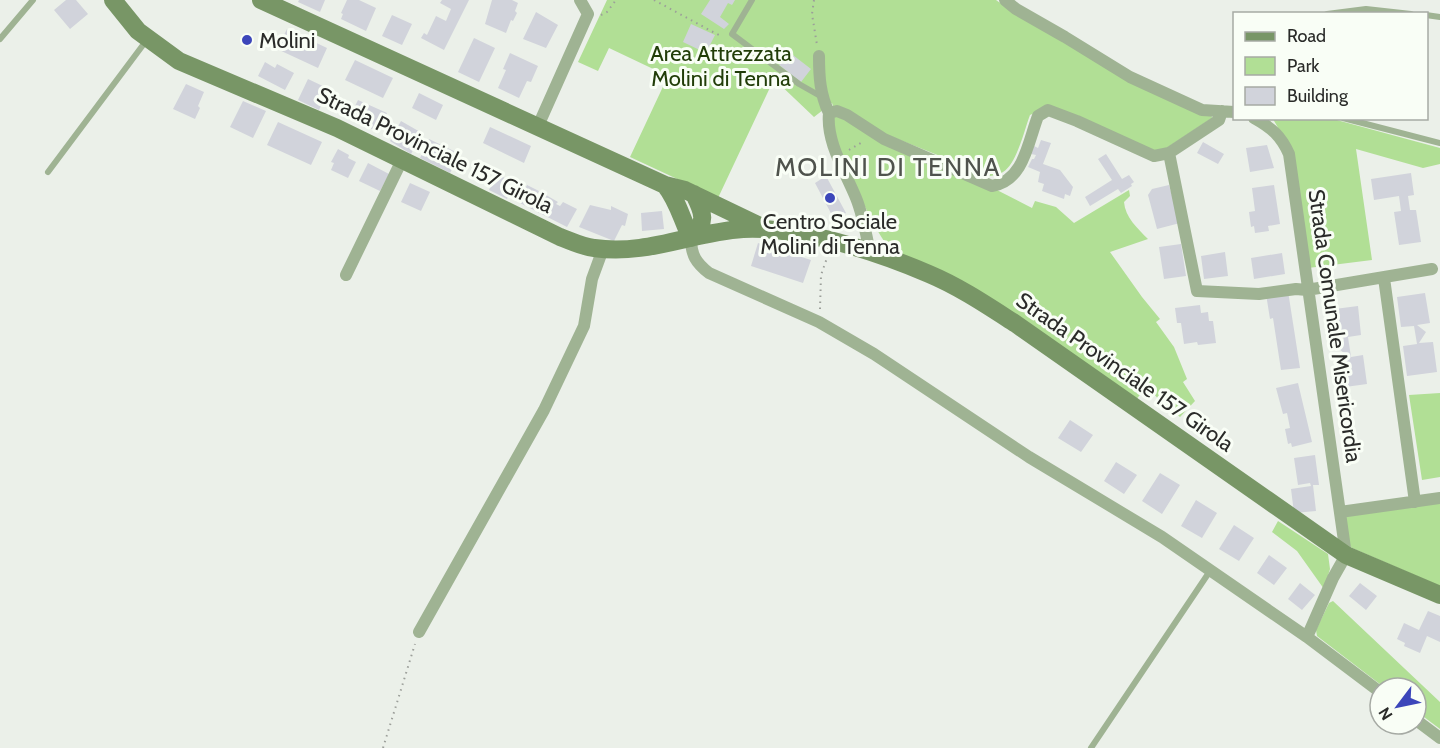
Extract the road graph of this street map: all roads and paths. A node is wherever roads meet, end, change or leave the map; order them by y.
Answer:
1 (33, 0) edge
2 (113, 0) edge
3 (261, 0) edge
4 (580, 0) edge
5 (616, 0) edge
6 (654, 0) edge
7 (753, 0) edge
8 (814, 0) edge
9 (1005, 0) edge
10 (284, 5) edge
11 (1343, 12) edge
12 (1393, 12) edge
13 (588, 14) junction
14 (732, 34) junction
15 (148, 38) junction
16 (0, 39) edge
17 (819, 56) joint
18 (822, 97) junction
19 (1228, 112) edge
20 (829, 113) junction
21 (1258, 120) edge
22 (1351, 120) edge
23 (538, 126) junction
24 (884, 139) junction
25 (1440, 143) edge
26 (1169, 153) junction
27 (402, 160) junction
28 (840, 162) junction
29 (48, 172) dead end
30 (665, 185) junction
31 (694, 194) junction
32 (766, 228) junction
33 (691, 238) junction
34 (832, 241) junction
35 (603, 249) junction
36 (870, 253) junction
37 (1432, 269) dead end
38 (346, 275) dead end
39 (1384, 278) junction
40 (1307, 290) junction
41 (819, 322) junction
42 (1440, 498) edge
43 (1415, 502) junction
44 (1340, 512) junction
45 (1346, 555) junction
46 (1210, 570) junction
47 (1440, 595) edge
48 (419, 632) joint
49 (1307, 637) junction
50 (1368, 684) edge
51 (383, 748) edge
52 (1091, 748) edge

1 - 16 lane
2 - 15 main road, Strada Provinciale 157 Girola
3 - 10 main road, Strada Provinciale 157 Girola
4 - 13 street
5 - 13 path
6 - 14 path
7 - 14 lane
8 - 17 path
9 - 19 street
10 - 23 main road, Strada Provinciale 157 Girola
11 - 12 lane
13 - 23 street
14 - 18 lane
15 - 27 main road, Strada Provinciale 157 Girola
15 - 29 lane
17 - 18 street
18 - 20 street
19 - 26 street
20 - 24 street
20 - 28 street
21 - 40 street, Strada Comunale Misericordia
22 - 25 lane
23 - 30 main road, Strada Provinciale 157 Girola
24 - 26 street
24 - 28 path
26 - 40 street
27 - 35 main road, Strada Provinciale 157 Girola
27 - 38 street
28 - 36 street
30 - 31 main road, Strada Provinciale 157 Girola
30 - 33 main road
31 - 32 main road, Strada Provinciale 157 Girola
31 - 33 main road
32 - 33 main road, Strada Provinciale 157 Girola
32 - 34 main road, Strada Provinciale 157 Girola
33 - 35 main road, Strada Provinciale 157 Girola
33 - 41 street
34 - 36 main road, Strada Provinciale 157 Girola
34 - 41 path
35 - 48 street
36 - 45 main road, Strada Provinciale 157 Girola
37 - 39 street
39 - 40 street
39 - 43 street
40 - 44 street, Strada Comunale Misericordia
41 - 46 street
42 - 43 street
43 - 44 street
44 - 45 street, Strada Comunale Misericordia
45 - 47 main road, Strada Provinciale 157 Girola
45 - 49 street
46 - 49 street
46 - 52 lane
48 - 51 path
49 - 50 street

